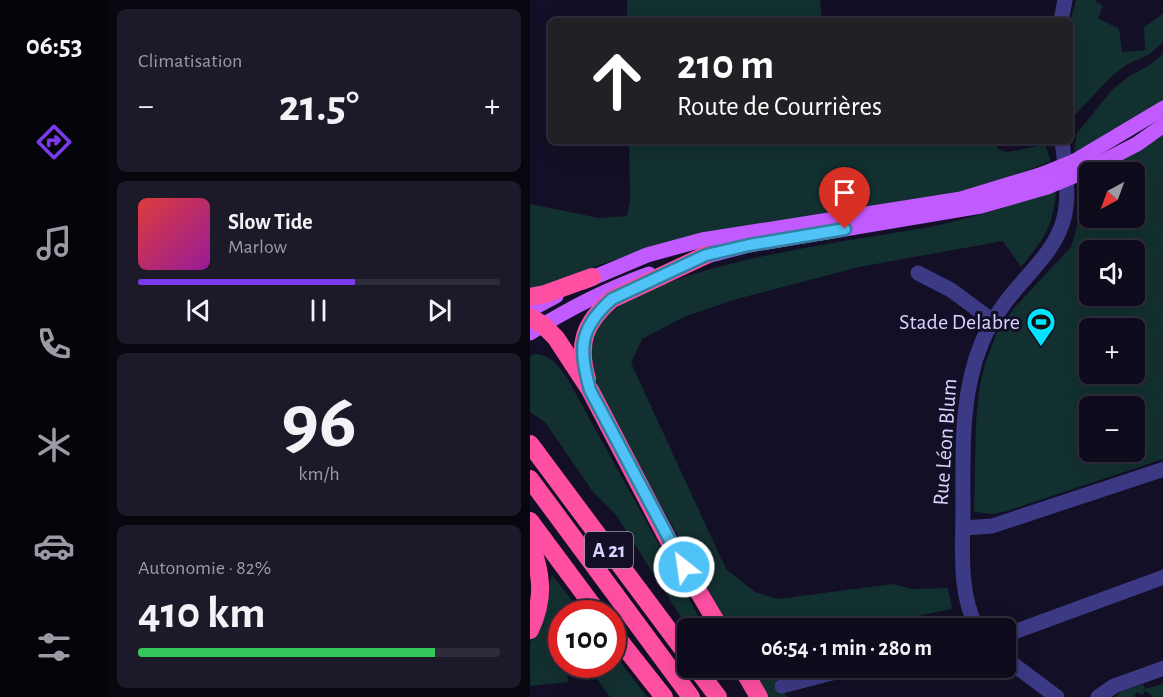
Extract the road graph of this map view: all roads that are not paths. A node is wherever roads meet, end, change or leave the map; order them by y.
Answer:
1 (1065, 0) edge
2 (1062, 18) edge
3 (1163, 108) edge
4 (1163, 125) edge
5 (1062, 144) edge
6 (1078, 167) junction
7 (1045, 181) junction
8 (706, 255) junction
9 (917, 273) dead end
10 (592, 277) junction
11 (530, 297) edge
12 (530, 310) edge
13 (993, 321) junction
14 (534, 325) edge
15 (590, 390) junction
16 (530, 444) edge
17 (1163, 469) edge
18 (530, 479) edge
19 (530, 521) edge
20 (963, 528) junction
21 (530, 542) edge
22 (1163, 577) edge
23 (589, 600) edge
24 (714, 618) edge
25 (972, 618) edge
26 (530, 630) edge
27 (1016, 631) edge
28 (677, 641) edge
29 (626, 649) edge
30 (1016, 666) edge
31 (1163, 668) edge
32 (704, 678) edge
33 (748, 678) edge
34 (815, 678) edge
35 (782, 687) dead end
36 (664, 697) edge
37 (691, 697) edge
38 (718, 697) edge
39 (759, 697) edge
40 (1058, 697) edge
41 (1098, 697) edge

1 - 2 street
3 - 6 main road
4 - 6 main road
5 - 13 street, Rue Léon Blum
6 - 7 main road, bridge
7 - 8 main road
7 - 10 main road
8 - 14 main road
8 - 15 highway
9 - 13 street
10 - 11 highway
10 - 12 main road
13 - 20 street, Rue Léon Blum
14 - 15 highway
15 - 24 highway
16 - 28 highway, A 21
17 - 20 street
18 - 37 highway, A 21
19 - 23 highway
20 - 25 street, Rue Léon Blum
21 - 26 highway
22 - 27 street
29 - 36 highway
30 - 40 street
31 - 41 street
32 - 38 highway
33 - 39 highway
34 - 35 street

